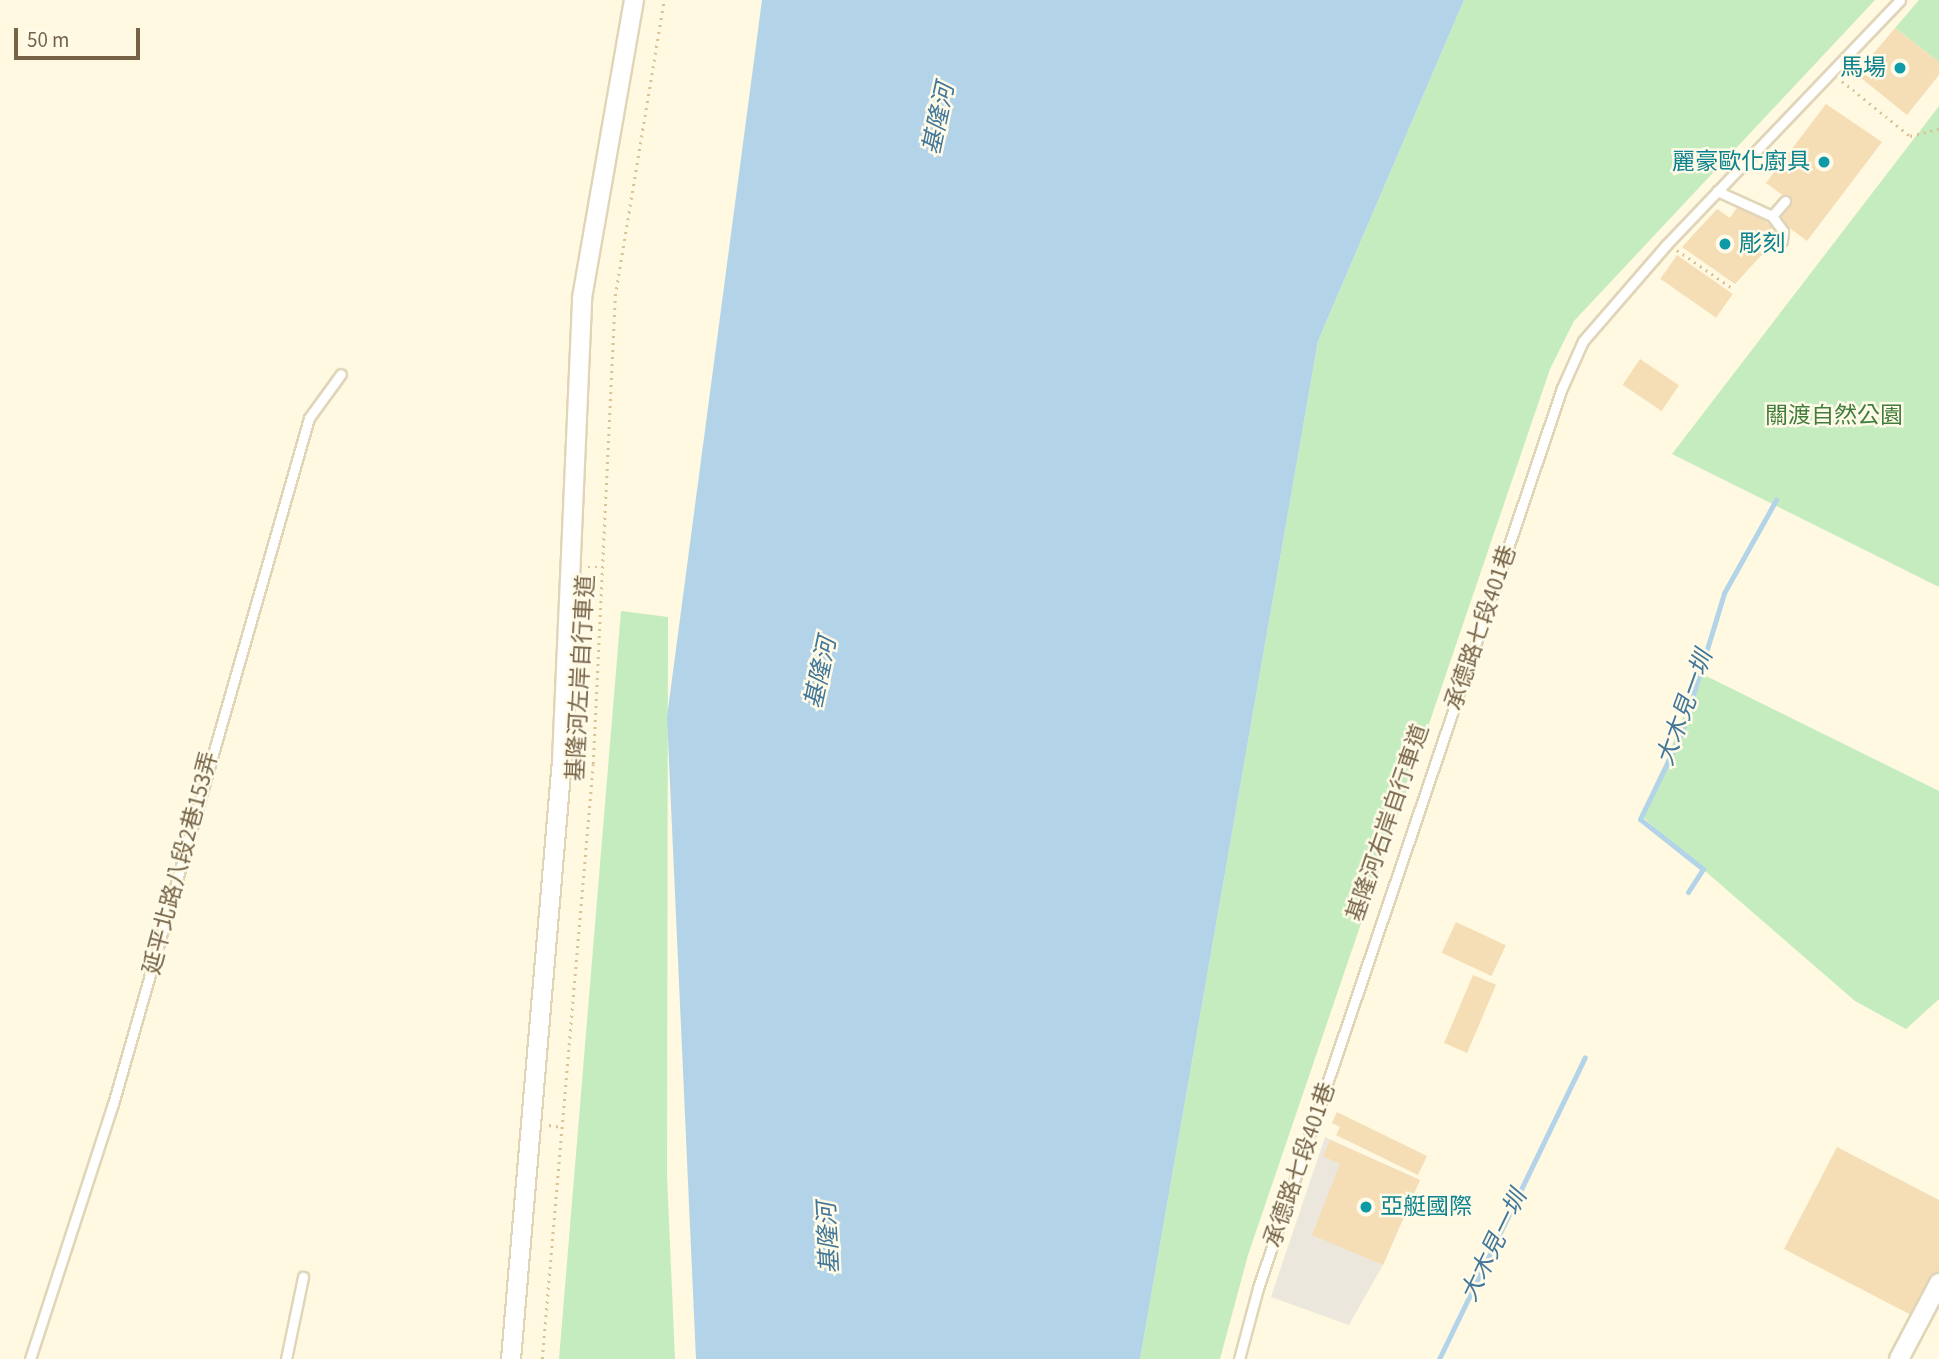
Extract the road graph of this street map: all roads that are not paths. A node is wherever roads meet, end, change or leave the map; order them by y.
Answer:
1 (634, 0) edge
2 (1900, 0) edge
3 (1717, 191) junction
4 (1784, 201) dead end
5 (1772, 216) junction
6 (1782, 241) dead end
7 (341, 374) dead end
8 (303, 1277) dead end
9 (1939, 1283) edge
10 (30, 1359) edge
11 (286, 1359) edge
12 (511, 1359) edge
13 (1239, 1359) edge
14 (1899, 1359) edge

1 - 12 street
2 - 3 lane, 承德路七段401巷
3 - 5 lane
3 - 13 lane, 承德路七段401巷
4 - 5 lane
5 - 6 lane
7 - 10 lane, 延平北路八段2巷153弄
8 - 11 lane
9 - 14 street

